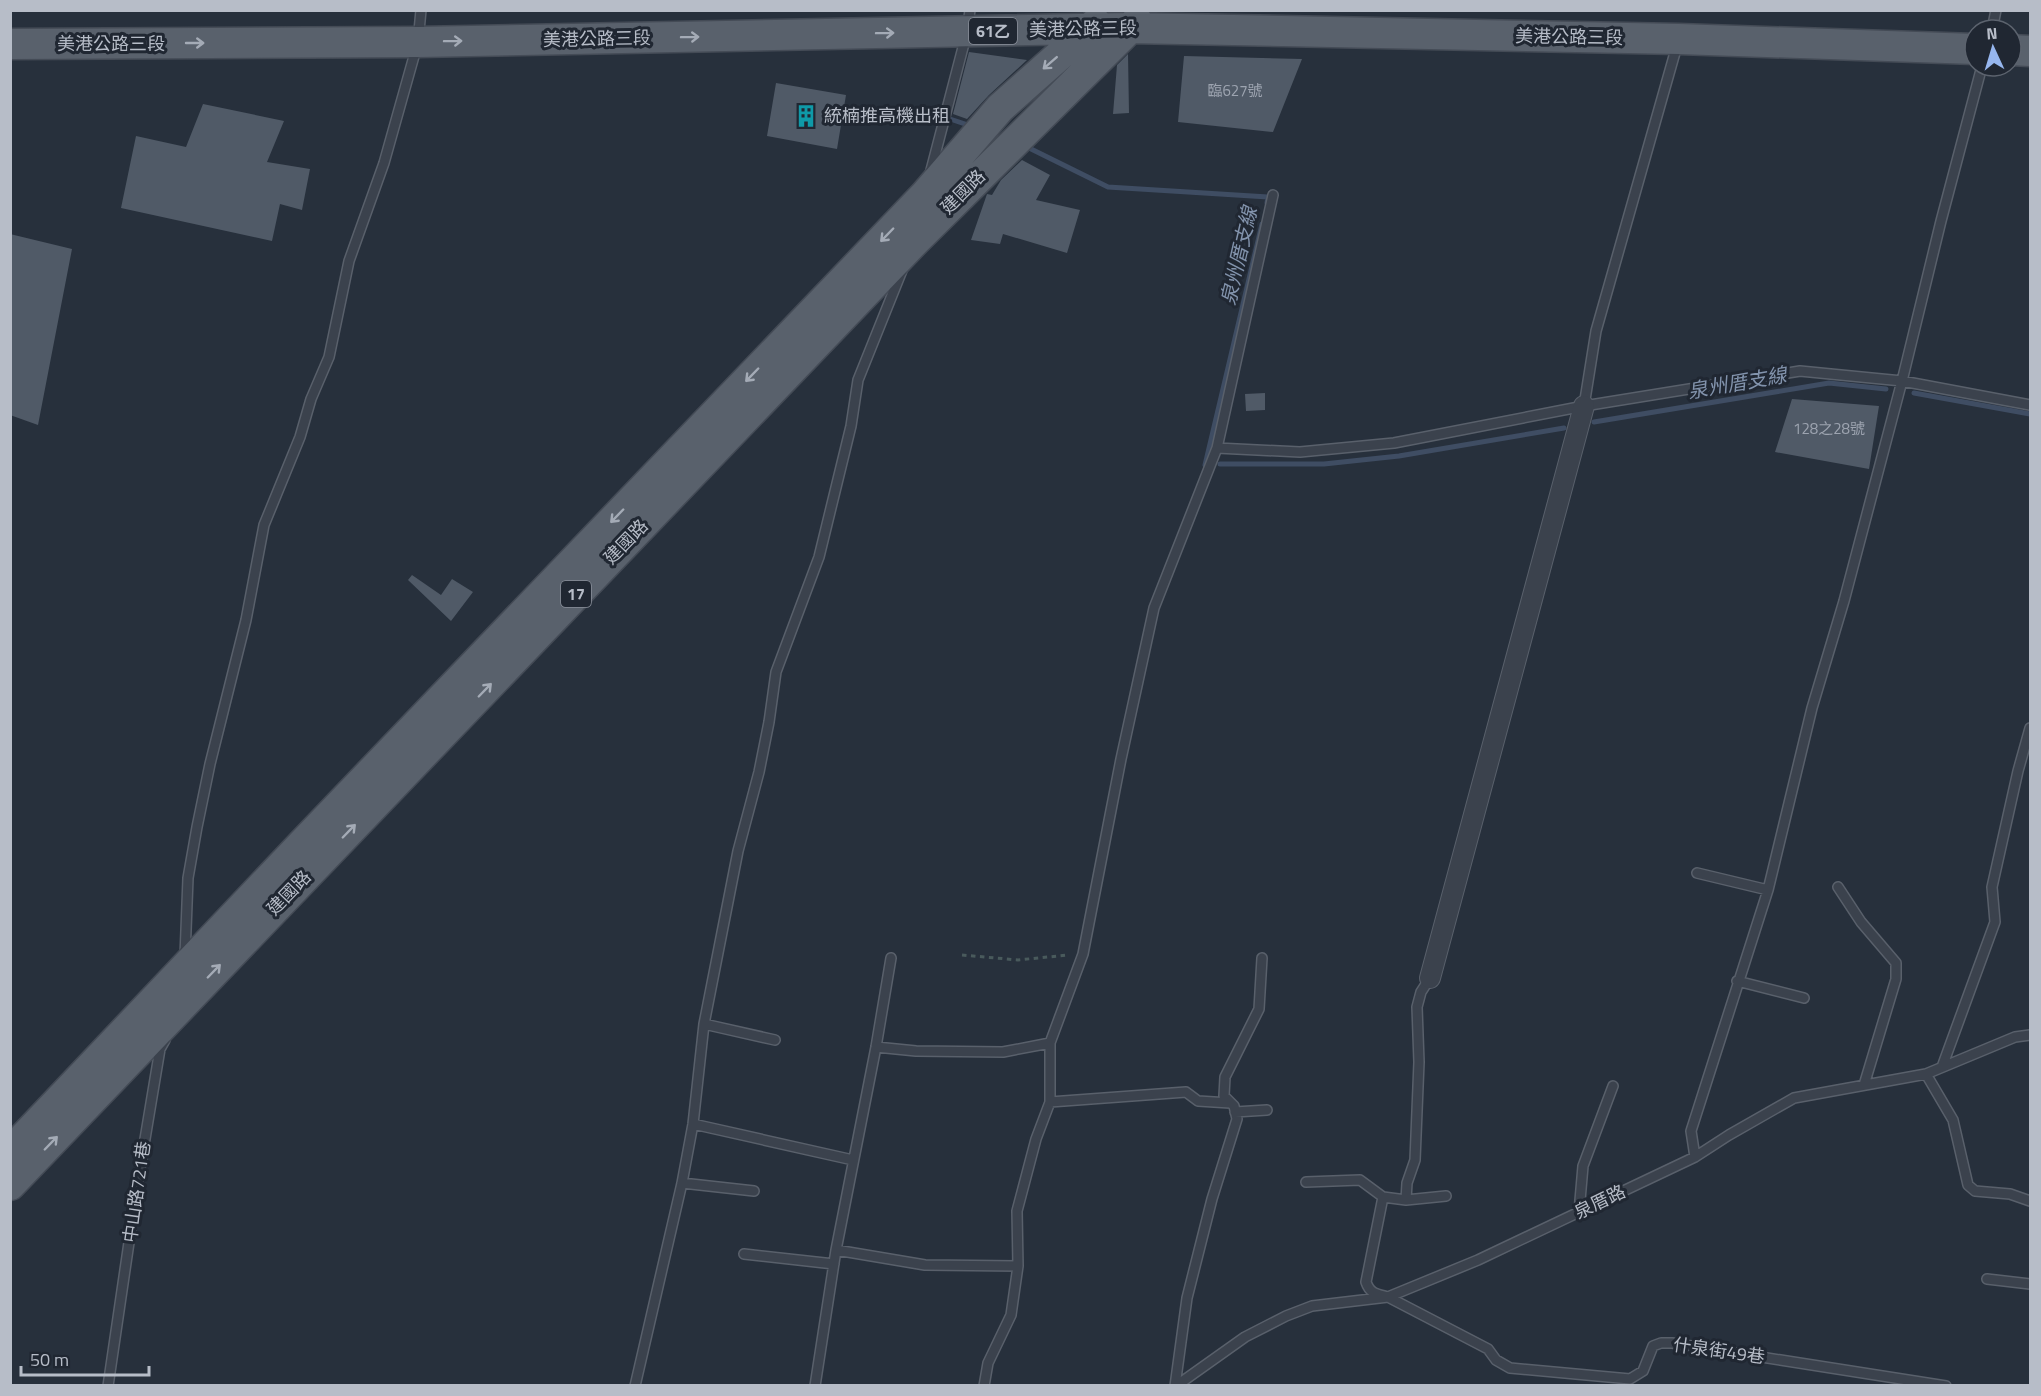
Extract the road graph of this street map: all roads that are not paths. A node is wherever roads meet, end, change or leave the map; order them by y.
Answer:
1 (1119, 19) edge
2 (968, 21) edge
3 (420, 23) edge
4 (1679, 39) junction
5 (10, 44) edge
6 (1963, 48) edge
7 (1979, 78) edge
8 (1273, 195) dead end
9 (924, 196) junction
10 (915, 241) junction
11 (1902, 381) junction
12 (2031, 405) edge
13 (1584, 406) junction
14 (1217, 448) junction
15 (2031, 728) edge
16 (1697, 873) dead end
17 (1838, 887) dead end
18 (1768, 890) junction
19 (891, 958) dead end
20 (1262, 958) dead end
21 (1430, 978) joint
22 (1737, 981) junction
23 (184, 987) junction
24 (1804, 998) dead end
25 (704, 1024) junction
26 (2031, 1035) edge
27 (775, 1040) dead end
28 (1050, 1043) junction
29 (876, 1047) junction
30 (1942, 1067) junction
31 (1926, 1074) junction
32 (1864, 1085) junction
33 (1613, 1086) dead end
34 (1050, 1102) junction
35 (1230, 1103) junction
36 (1267, 1110) dead end
37 (1235, 1112) junction
38 (693, 1125) junction
39 (10, 1152) edge
40 (1695, 1157) junction
41 (854, 1160) junction
42 (1306, 1182) dead end
43 (682, 1183) junction
44 (10, 1185) edge
45 (754, 1191) dead end
46 (1446, 1196) dead end
47 (1383, 1197) junction
48 (1406, 1200) junction
49 (2031, 1201) edge
50 (1579, 1212) junction
51 (836, 1250) junction
52 (744, 1254) dead end
53 (834, 1264) junction
54 (1018, 1266) junction
55 (1987, 1279) dead end
56 (2031, 1284) edge
57 (1388, 1297) junction
58 (108, 1386) edge
59 (636, 1386) edge
60 (815, 1386) edge
61 (984, 1386) edge
62 (1176, 1386) edge
63 (1946, 1386) edge

1 - 2 main road, 美港公路三段 / 61乙
1 - 4 main road, 美港公路三段 / 61乙
1 -> 9 main road, 建國路 / 17
1 - 10 main road, 建國路 / 17
3 -> 2 main road, 美港公路三段 / 61乙
2 - 9 lane
5 -> 3 main road, 美港公路三段 / 61乙
3 - 23 lane
4 - 6 main road, 美港公路三段 / 61乙
4 - 13 lane
7 - 11 lane
8 - 14 lane
9 - 10 lane
9 -> 23 main road, 建國路 / 17
23 -> 10 main road, 建國路 / 17
10 - 25 lane
11 - 12 lane
11 - 13 lane
11 - 18 lane
13 - 14 lane
13 - 21 street
14 - 28 lane
15 - 30 lane
16 - 18 lane
17 - 32 lane
18 - 22 lane
19 - 29 lane
20 - 35 lane
21 - 48 lane
22 - 24 lane
22 - 40 lane
23 - 39 main road, 建國路 / 17
44 -> 23 main road, 建國路 / 17
23 - 58 lane, 中山路721巷
25 - 27 lane
25 - 38 lane
26 - 30 lane, 泉厝路
28 - 29 lane
28 - 34 lane
29 - 41 lane
30 - 31 lane, 泉厝路
31 - 32 lane, 泉厝路
31 - 49 lane
32 - 40 lane, 泉厝路
33 - 50 lane
34 - 35 lane
34 - 54 lane
35 - 37 lane
36 - 37 lane
37 - 62 lane
38 - 41 lane
38 - 43 lane
40 - 50 lane, 泉厝路
41 - 51 lane
42 - 47 lane
43 - 45 lane
43 - 59 lane
46 - 48 lane
47 - 48 lane
47 - 57 lane
50 - 57 lane, 泉厝路
51 - 53 lane
51 - 54 lane
52 - 53 lane
53 - 60 lane
54 - 61 lane
55 - 56 lane
57 - 62 lane, 泉厝路
57 - 63 lane, 什泉街49巷

